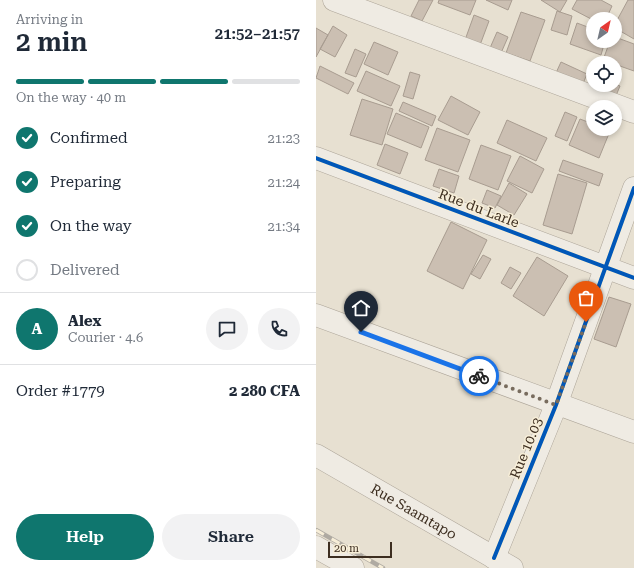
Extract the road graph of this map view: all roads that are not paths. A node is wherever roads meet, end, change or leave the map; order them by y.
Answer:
1 (334, 0) edge
2 (634, 112) edge
3 (316, 158) edge
4 (634, 188) edge
5 (606, 268) junction
6 (634, 278) edge
7 (316, 316) edge
8 (556, 405) junction
9 (634, 432) edge
10 (316, 455) edge
11 (316, 547) edge
12 (503, 563) edge
13 (353, 568) edge

1 - 2 street
3 - 5 street, Rue du Larle
4 - 5 street, Rue 10.03
5 - 6 street, Rue du Larle
5 - 8 street, Rue 10.03
7 - 8 street
8 - 9 street
8 - 12 street, Rue 10.03
10 - 12 street, Rue Saamtapo
11 - 13 street

